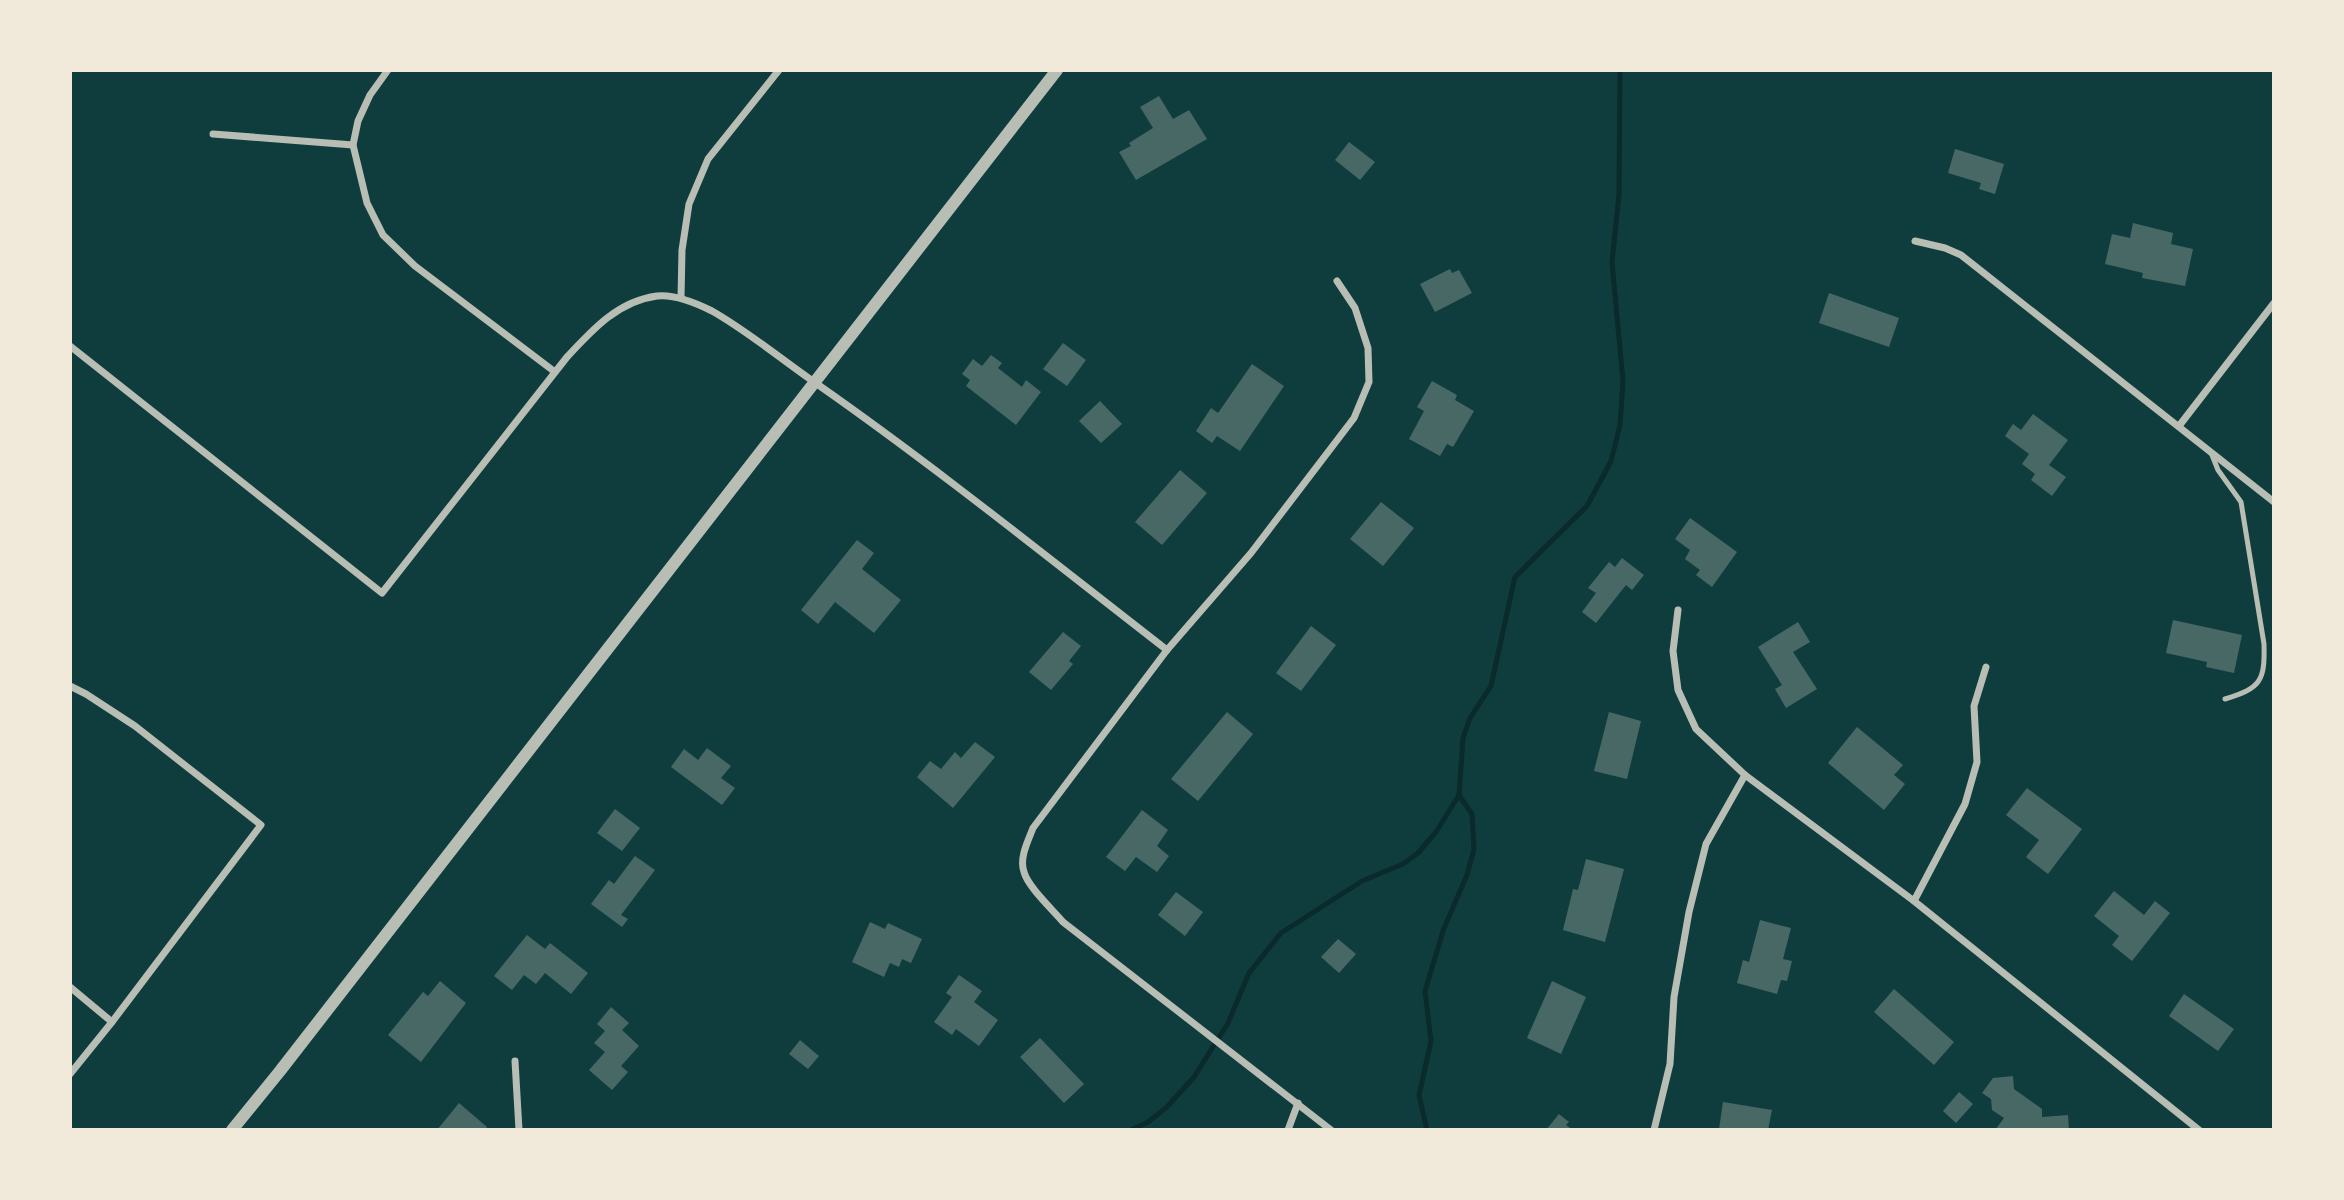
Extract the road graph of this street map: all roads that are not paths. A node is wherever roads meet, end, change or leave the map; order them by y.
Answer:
1 (388, 70) edge
2 (779, 70) edge
3 (1057, 70) edge
4 (213, 134) dead end
5 (353, 145) junction
6 (1915, 241) dead end
7 (1337, 281) dead end
8 (681, 298) junction
9 (2274, 303) edge
10 (70, 346) edge
11 (555, 372) junction
12 (815, 383) junction
13 (2179, 426) junction
14 (2210, 451) junction
15 (2274, 502) edge
16 (1678, 610) dead end
17 (1167, 650) junction
18 (1986, 667) dead end
19 (70, 686) edge
20 (2225, 699) dead end
21 (1745, 775) junction
22 (1914, 901) junction
23 (70, 987) edge
24 (112, 1022) junction
25 (515, 1062) dead end
26 (70, 1074) edge
27 (1298, 1103) junction
28 (2194, 1129) edge
29 (232, 1130) edge
30 (519, 1130) edge
31 (1288, 1130) edge
32 (1331, 1130) edge
33 (1654, 1130) edge

1 - 5 street
2 - 8 street
3 - 12 street
4 - 5 street
5 - 11 street
6 - 13 street
7 - 17 street
8 - 11 street
8 - 12 street
9 - 13 street
10 - 11 street
12 - 17 street
12 - 29 street
13 - 14 street
14 - 15 street
14 - 20 lane
16 - 21 street
17 - 27 street
18 - 22 street
19 - 24 street
21 - 22 street
21 - 33 street
22 - 28 street
23 - 24 street
24 - 26 street
25 - 30 street
27 - 31 street
27 - 32 street

